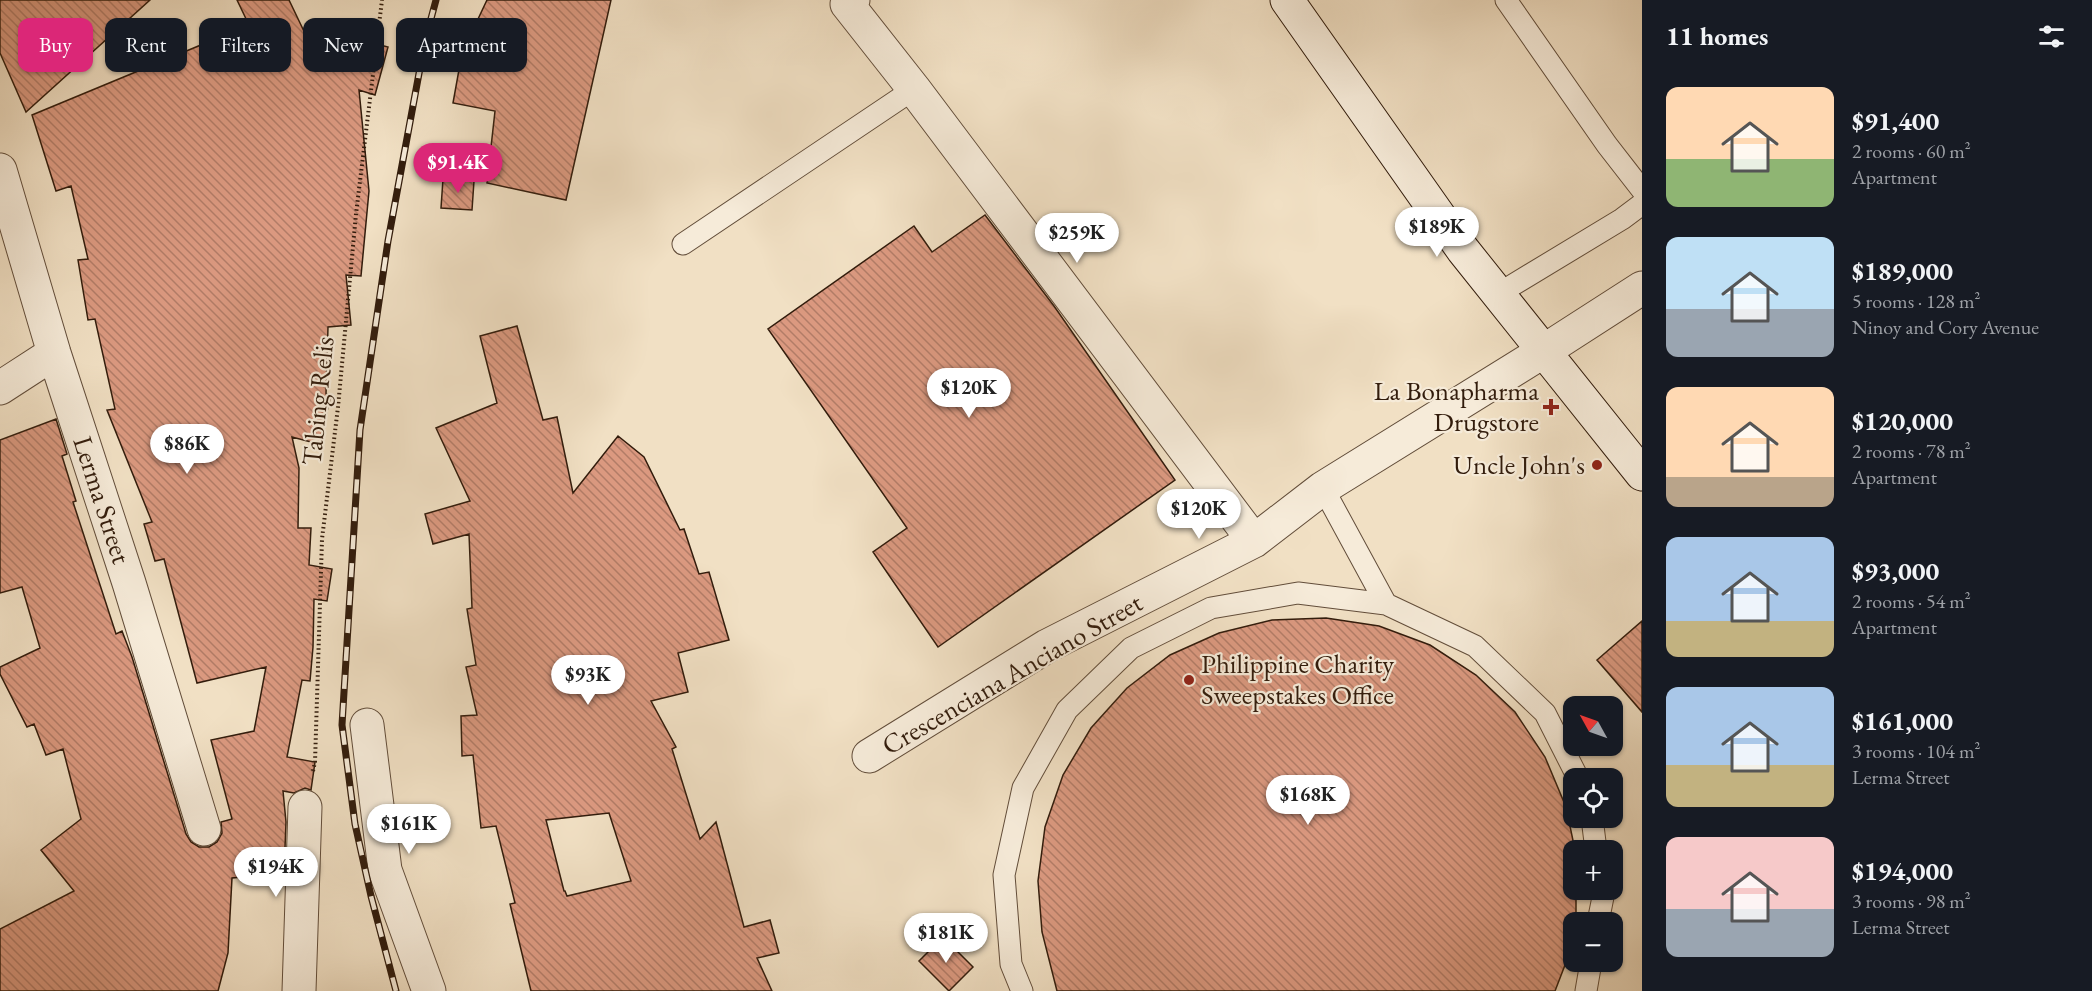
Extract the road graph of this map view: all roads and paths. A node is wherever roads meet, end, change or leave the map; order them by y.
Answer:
1 (382, 0) edge
2 (853, 0) edge
3 (1287, 0) edge
4 (1506, 0) edge
5 (914, 89) junction
6 (0, 170) edge
7 (1642, 190) edge
8 (1642, 204) edge
9 (682, 244) dead end
10 (1642, 288) edge
11 (1498, 294) junction
12 (1544, 351) junction
13 (54, 353) junction
14 (0, 388) edge
15 (1642, 474) edge
16 (1323, 488) junction
17 (1254, 541) junction
18 (1386, 604) junction
19 (367, 725) dead end
20 (869, 756) dead end
21 (1573, 768) edge
22 (305, 807) joint
23 (204, 829) dead end
24 (1589, 972) edge
25 (299, 991) edge
26 (429, 991) edge
27 (1022, 991) edge
28 (1586, 991) edge

1 - 22 path, Tabing Relis
2 - 5 street
3 - 11 street
4 - 7 lane
5 - 9 lane
5 - 17 street
6 - 13 street, Lerma Street
8 - 11 lane
10 - 12 street, Crescenciana Anciano Street
11 - 12 street
12 - 15 street
12 - 16 street, Crescenciana Anciano Street
13 - 14 street
13 - 23 street, Lerma Street
16 - 17 street, Crescenciana Anciano Street
16 - 18 lane
17 - 20 street, Crescenciana Anciano Street
18 - 21 lane
18 - 27 lane
19 - 26 street
22 - 25 street
24 - 28 lane

